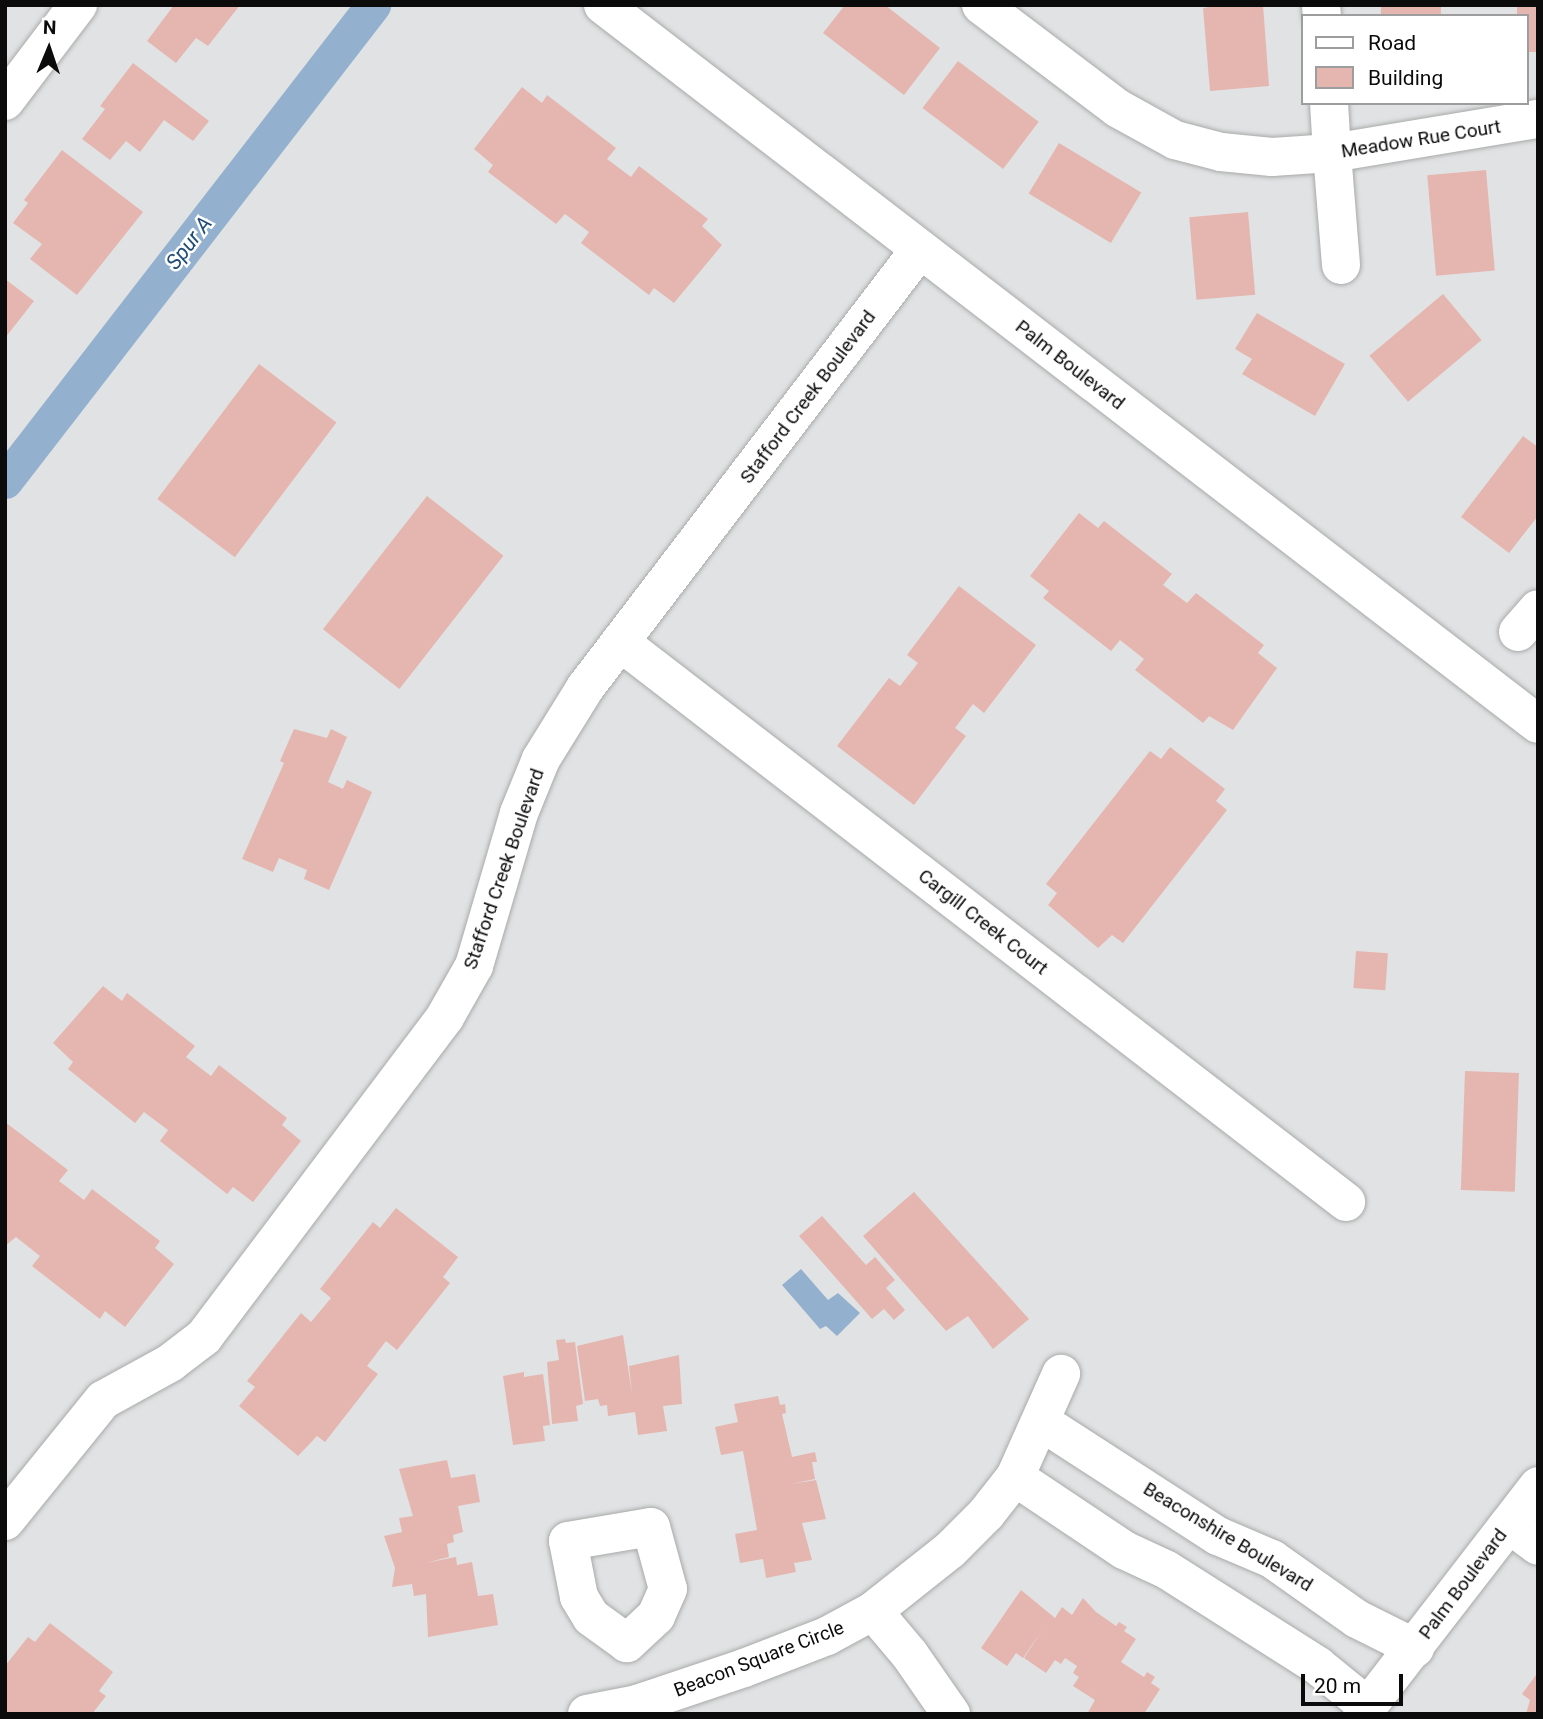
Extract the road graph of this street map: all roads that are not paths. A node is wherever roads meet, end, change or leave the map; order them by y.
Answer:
1 (78, 5) edge
2 (603, 5) edge
3 (981, 5) edge
4 (12, 77) edge
5 (1329, 105) edge
6 (1538, 119) edge
7 (1332, 153) junction
8 (920, 249) junction
9 (1341, 265) dead end
10 (620, 642) junction
11 (1538, 724) edge
12 (1346, 1202) dead end
13 (1061, 1374) dead end
14 (1043, 1423) junction
15 (1015, 1477) junction
16 (1538, 1486) edge
17 (5, 1521) edge
18 (1523, 1535) edge
19 (873, 1611) junction
20 (627, 1643) dead end
21 (1415, 1648) junction
22 (639, 1709) edge
23 (1364, 1710) edge
24 (587, 1714) edge
25 (951, 1714) edge

1 - 4 street
2 - 8 street, Palm Boulevard
3 - 7 street
5 - 7 street
6 - 7 street, Meadow Rue Court
7 - 9 street, Meadow Rue Court
8 - 10 street, Stafford Creek Boulevard
8 - 11 street, Palm Boulevard
10 - 12 street, Cargill Creek Court
10 - 17 street, Stafford Creek Boulevard
13 - 14 street, Beacon Square Circle
14 - 15 street, Beacon Square Circle
14 - 21 street, Beaconshire Boulevard
15 - 19 street, Beacon Square Circle
15 - 23 street
16 - 18 street, Palm Boulevard
18 - 21 street, Palm Boulevard
19 - 22 street, Beacon Square Circle
19 - 25 street
20 - 22 street
21 - 23 street, Palm Boulevard
22 - 24 street, Beacon Square Circle

